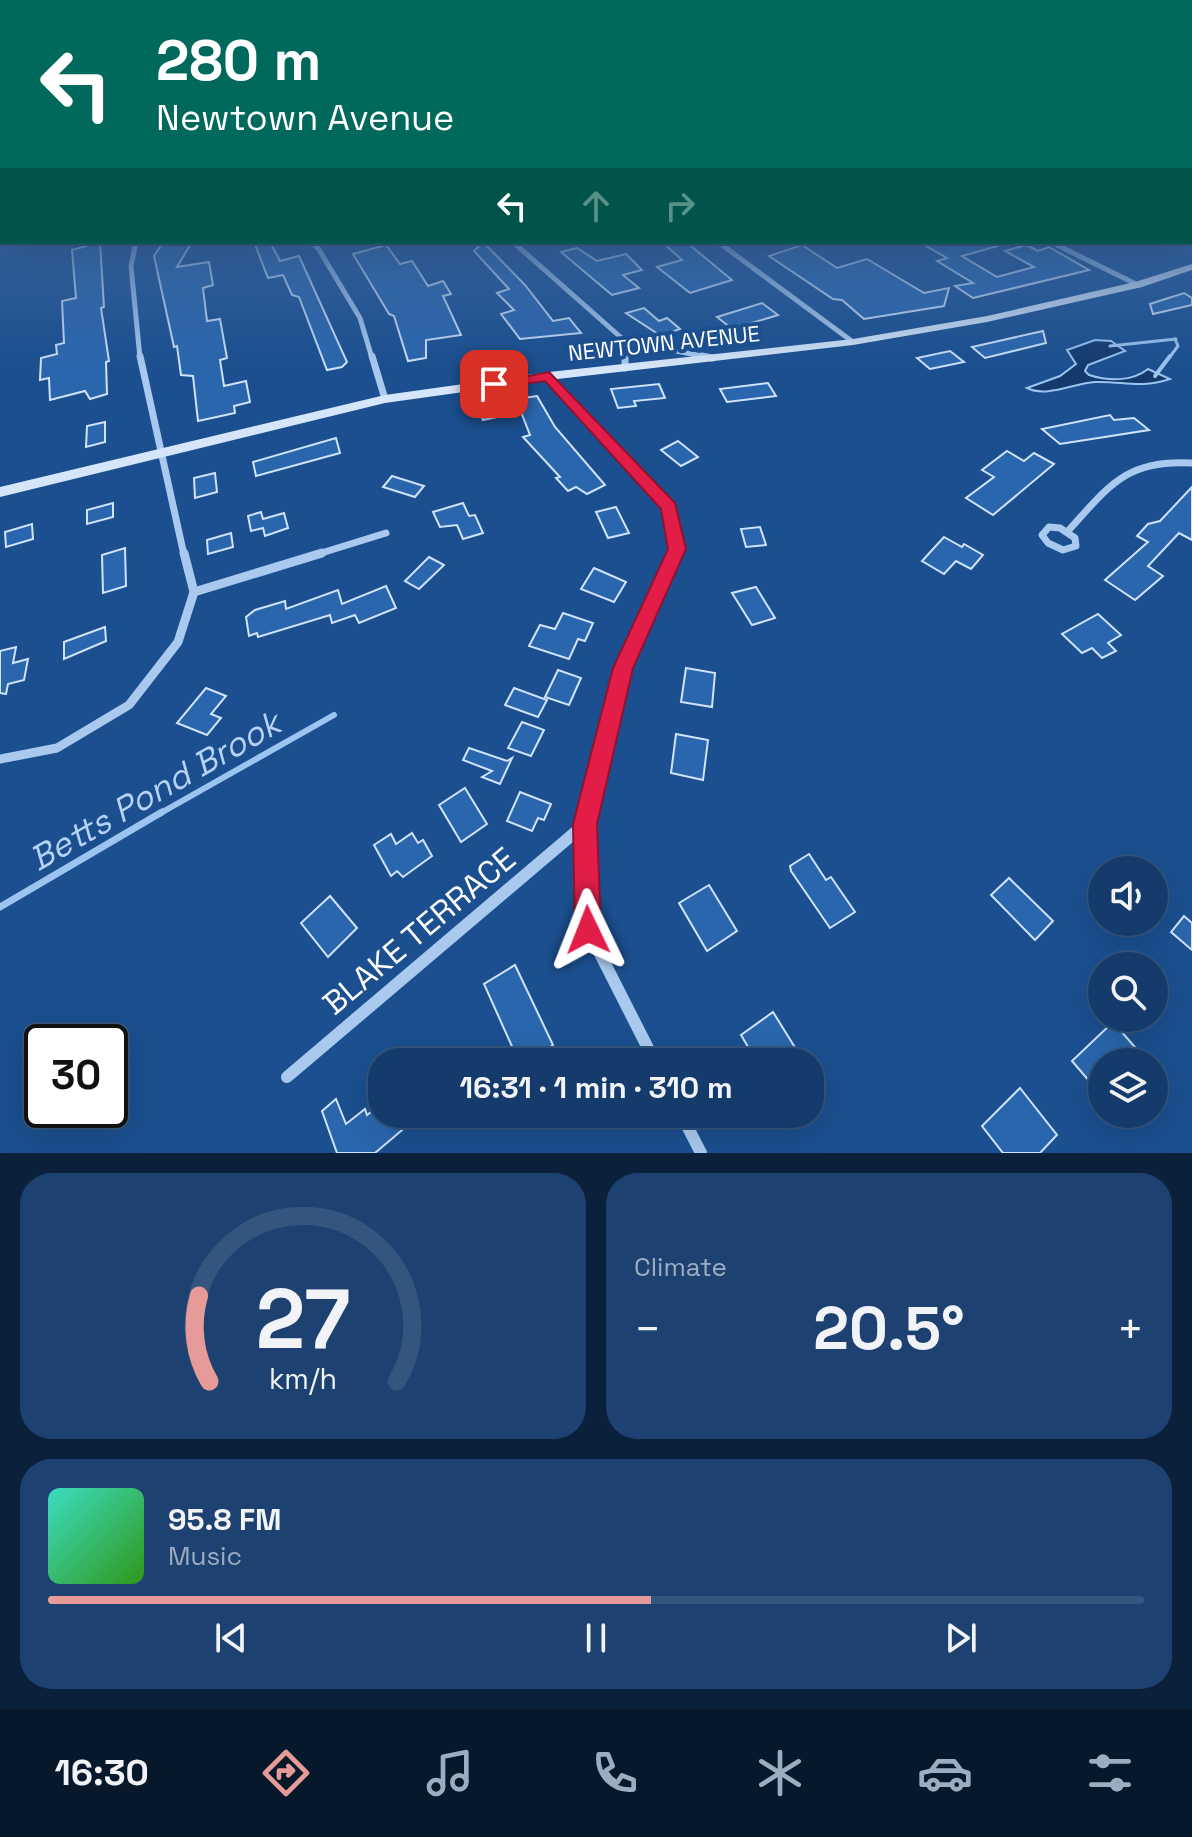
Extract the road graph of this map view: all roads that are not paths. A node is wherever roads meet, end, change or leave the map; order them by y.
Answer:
1 (129, 262) edge
2 (326, 262) edge
3 (535, 262) edge
4 (745, 262) edge
5 (1091, 262) edge
6 (1192, 267) edge
7 (1138, 285) junction
8 (625, 341) junction
9 (853, 342) junction
10 (712, 358) junction
11 (625, 368) junction
12 (549, 376) junction
13 (385, 399) junction
14 (159, 455) junction
15 (1192, 463) edge
16 (0, 492) edge
17 (1068, 531) dead end
18 (386, 533) dead end
19 (194, 592) junction
20 (0, 759) edge
21 (585, 824) junction
22 (648, 1048) edge
23 (287, 1077) dead end
24 (688, 1128) edge
25 (701, 1153) edge

1 - 14 street
2 - 13 street
3 - 8 street
4 - 9 street
5 - 7 street
6 - 7 main road, NEWTOWN AVENUE
7 - 9 main road, NEWTOWN AVENUE
8 - 10 street
8 - 11 street
9 - 10 main road, NEWTOWN AVENUE
10 - 11 main road, NEWTOWN AVENUE
11 - 12 main road, NEWTOWN AVENUE
12 - 13 main road, NEWTOWN AVENUE
12 - 21 street
13 - 14 main road, NEWTOWN AVENUE
14 - 16 main road, NEWTOWN AVENUE
14 - 19 street
15 - 17 street
18 - 19 street
19 - 20 street
21 - 22 street
21 - 23 street, BLAKE TERRACE
24 - 25 street

